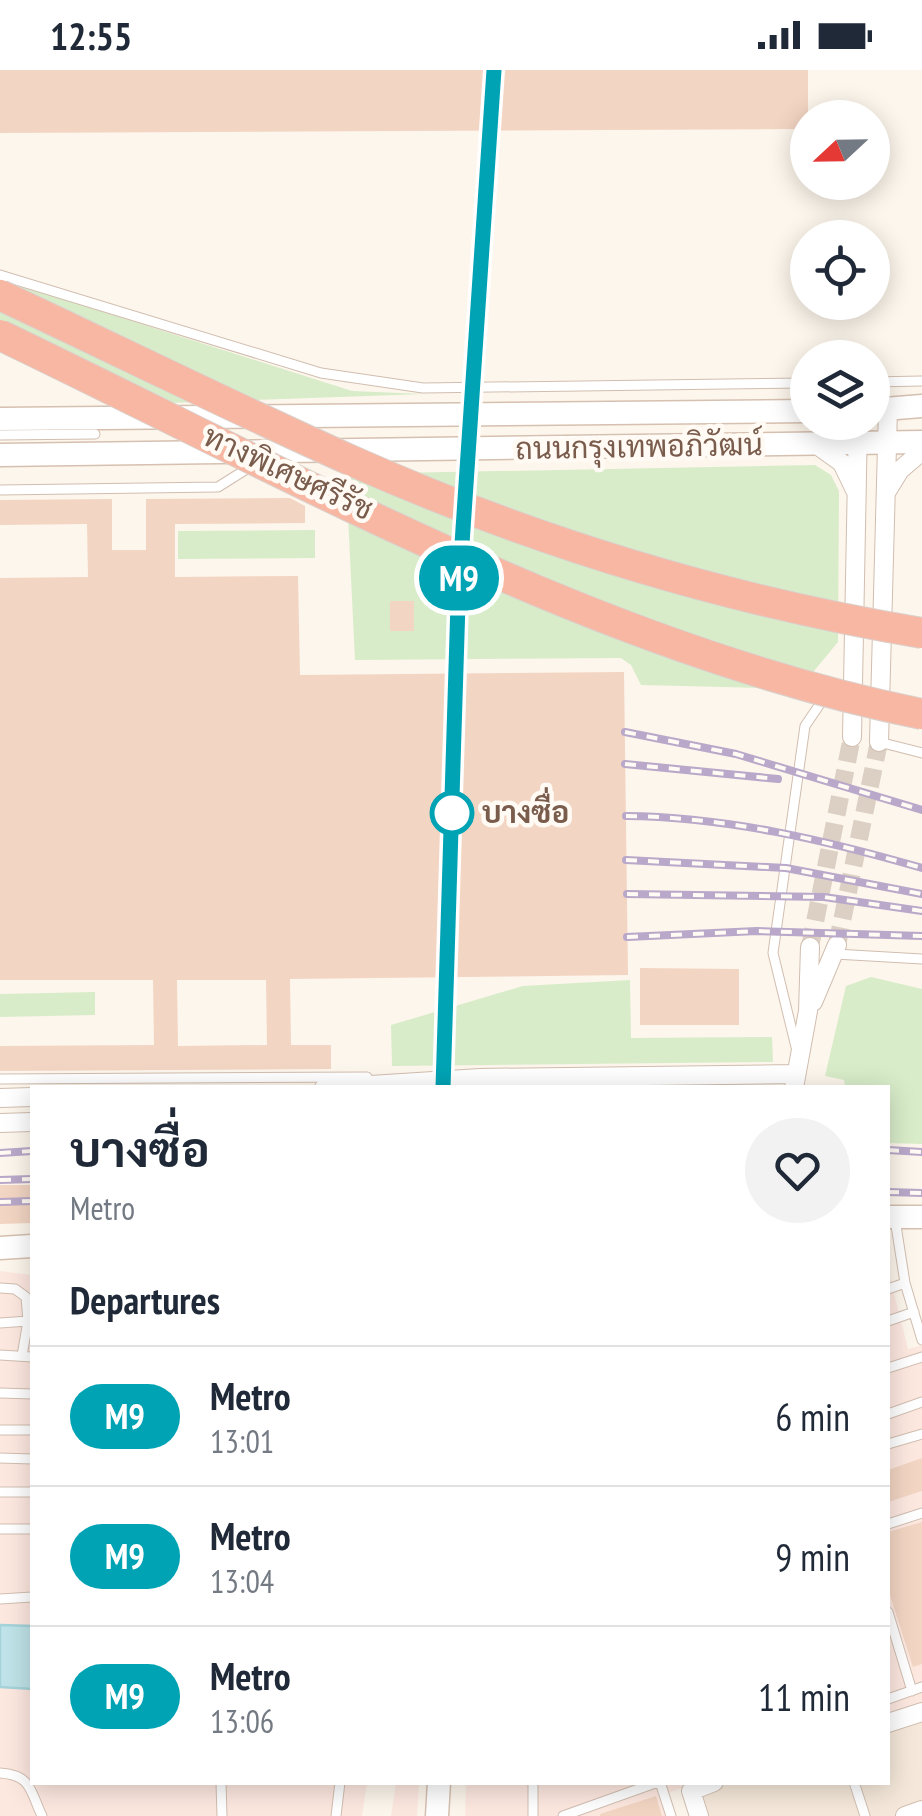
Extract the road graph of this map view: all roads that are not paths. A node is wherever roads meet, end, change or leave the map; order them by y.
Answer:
1 (0, 275) edge
2 (0, 294) edge
3 (0, 335) edge
4 (890, 382) edge
5 (922, 382) edge
6 (790, 383) edge
7 (922, 406) edge
8 (890, 409) edge
9 (790, 411) edge
10 (0, 419) edge
11 (94, 434) dead end
12 (0, 435) edge
13 (834, 440) edge
14 (858, 440) edge
15 (877, 440) edge
16 (887, 440) edge
17 (922, 442) edge
18 (888, 444) junction
19 (817, 445) junction
20 (271, 451) junction
21 (922, 451) edge
22 (0, 455) edge
23 (0, 490) edge
24 (887, 492) junction
25 (857, 495) junction
26 (922, 633) edge
27 (834, 684) dead end
28 (922, 714) edge
29 (880, 739) junction
30 (922, 754) edge
31 (810, 947) tunnel mouth
32 (836, 950) joint
33 (922, 959) edge
34 (808, 1012) junction
35 (796, 1074) edge
36 (480, 1078) junction
37 (0, 1079) edge
38 (371, 1085) edge
39 (0, 1098) edge
40 (30, 1098) edge
41 (30, 1122) edge
42 (0, 1123) edge
43 (891, 1216) edge
44 (922, 1217) edge
45 (1, 1248) edge
46 (30, 1250) edge
47 (906, 1283) junction
48 (890, 1287) edge
49 (0, 1288) edge
50 (914, 1312) junction
51 (890, 1320) edge
52 (28, 1321) junction
53 (0, 1323) edge
54 (922, 1340) edge
55 (0, 1356) edge
56 (27, 1356) edge
57 (922, 1357) edge
58 (890, 1367) edge
59 (0, 1393) edge
60 (30, 1394) edge
61 (922, 1402) edge
62 (890, 1413) edge
63 (0, 1430) edge
64 (30, 1430) edge
65 (922, 1434) edge
66 (890, 1443) edge
67 (0, 1458) edge
68 (30, 1459) edge
69 (0, 1492) edge
70 (30, 1492) edge
71 (922, 1513) edge
72 (890, 1523) edge
73 (0, 1529) edge
74 (30, 1529) edge
75 (30, 1597) edge
76 (0, 1599) edge
77 (890, 1617) edge
78 (917, 1689) edge
79 (890, 1699) edge
80 (922, 1712) edge
81 (890, 1722) edge
82 (0, 1773) edge
83 (30, 1782) edge
84 (31, 1785) edge
85 (222, 1785) edge
86 (340, 1785) edge
87 (429, 1785) edge
88 (439, 1785) edge
89 (452, 1785) edge
90 (533, 1785) edge
91 (651, 1785) edge
92 (660, 1785) edge
93 (706, 1785) edge
94 (855, 1785) edge
95 (922, 1810) edge
96 (567, 1815) edge
97 (42, 1816) edge
98 (222, 1816) edge
99 (336, 1816) edge
100 (428, 1816) edge
101 (438, 1816) edge
102 (451, 1816) edge
103 (533, 1816) edge
104 (671, 1816) edge
105 (699, 1816) edge
106 (865, 1816) edge
107 (905, 1816) edge

1 - 6 lane
2 - 26 highway, ทางพิเศษศรีรัช, bridge
3 - 28 highway, ทางพิเศษศรีรัช, bridge
4 - 5 lane
7 - 8 street
9 - 10 street, ถนนกรุงเทพอภิวัฒน์
11 - 12 lane
13 - 19 street, ถนนกรุงเทพอภิวัฒน์
14 - 25 street
15 - 18 street, ถนนกรุงเทพอภิวัฒน์
16 - 18 street
17 - 18 street, ถนนกรุงเทพอภิวัฒน์
18 - 24 street
19 - 20 street, ถนนกรุงเทพอภิวัฒน์
19 - 25 street
20 - 22 street, ถนนกรุงเทพอภิวัฒน์
20 - 23 lane
21 - 24 street
24 - 29 street
25 - 29 street
27 - 35 lane
29 - 30 lane
31 - 34 street
32 - 33 lane
32 - 34 street
34 - 35 street
35 - 36 street
36 - 37 lane
36 - 38 street
39 - 40 street
41 - 42 street
43 - 44 street
43 - 47 lane
45 - 46 street
47 - 48 lane
47 - 50 lane
49 - 52 lane
50 - 51 lane
50 - 54 lane
52 - 53 lane
52 - 56 lane
55 - 56 lane
57 - 58 lane
59 - 60 lane
61 - 62 lane
63 - 64 lane
65 - 66 lane
67 - 68 lane
69 - 70 lane
71 - 72 lane
73 - 74 lane
75 - 76 lane
77 - 78 lane
78 - 79 lane
80 - 81 street
82 - 83 lane
84 - 97 lane
85 - 98 lane
86 - 99 lane
87 - 100 street
88 - 101 street
89 - 102 street
90 - 103 lane
91 - 96 lane
92 - 104 lane
93 - 105 street
94 - 106 lane
95 - 107 street

